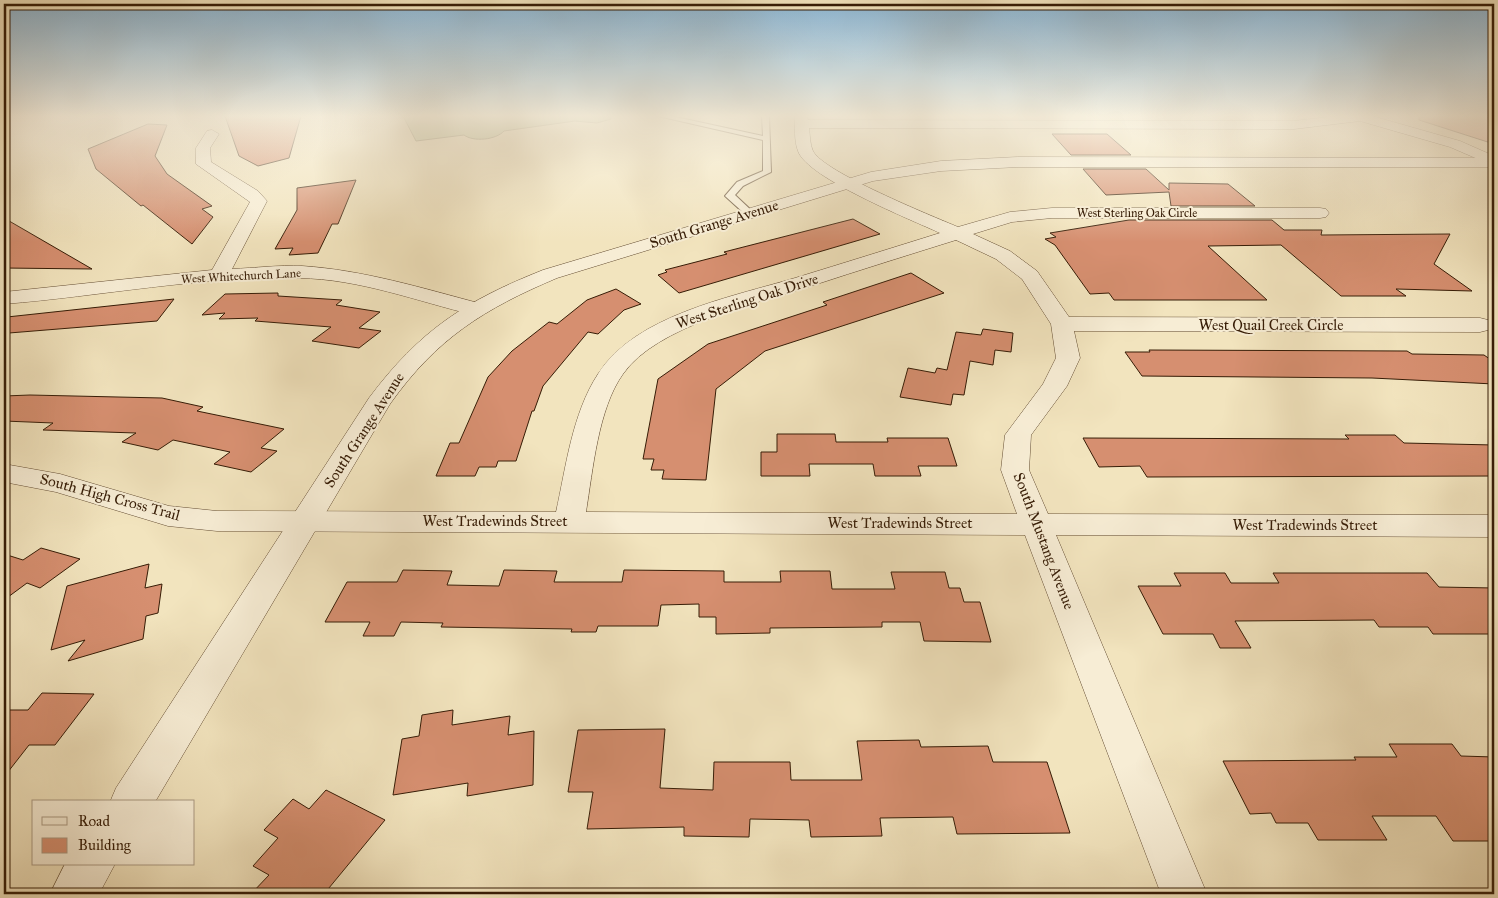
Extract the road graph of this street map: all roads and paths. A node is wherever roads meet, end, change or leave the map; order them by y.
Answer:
1 (202, 158) edge
2 (767, 158) edge
3 (811, 158) edge
4 (1494, 162) edge
5 (847, 183) junction
6 (749, 213) junction
7 (1320, 213) dead end
8 (957, 234) junction
9 (219, 275) junction
10 (4, 298) edge
11 (474, 309) junction
12 (1062, 324) junction
13 (1480, 325) dead end
14 (4, 473) edge
15 (306, 521) junction
16 (569, 521) junction
17 (1037, 524) junction
18 (1494, 526) edge
19 (132, 800) edge
20 (91, 866) edge
21 (73, 894) edge
22 (1184, 894) edge

1 - 9 street
2 - 6 lane
3 - 5 street, South Mustang Avenue
4 - 5 street, South Grange Avenue
5 - 6 street, South Grange Avenue
5 - 8 street, South Mustang Avenue
6 - 11 street, South Grange Avenue
7 - 8 street, West Sterling Oak Circle
8 - 12 street, South Mustang Avenue
8 - 16 street, West Sterling Oak Drive
9 - 10 street, West Whitechurch Lane
9 - 11 street, West Whitechurch Lane
11 - 15 street, South Grange Avenue
12 - 13 street, West Quail Creek Circle
12 - 17 street, South Mustang Avenue
14 - 15 street, South High Cross Trail
15 - 16 street, West Tradewinds Street
15 - 19 street, South Grange Avenue
16 - 17 street, West Tradewinds Street
17 - 18 street, West Tradewinds Street
17 - 22 street, South Mustang Avenue
20 - 21 street

